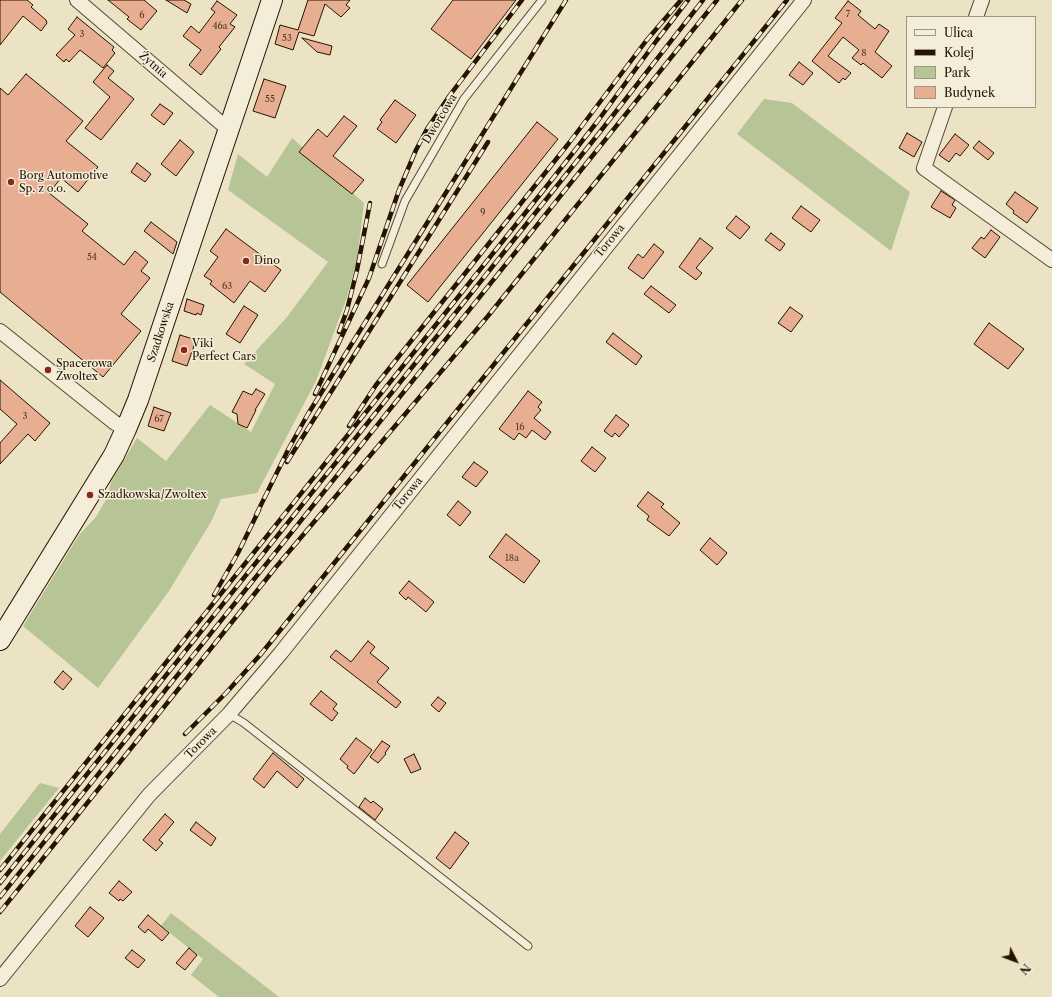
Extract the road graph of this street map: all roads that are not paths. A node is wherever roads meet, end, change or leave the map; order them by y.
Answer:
1 (76, 0) edge
2 (272, 0) edge
3 (542, 0) edge
4 (804, 0) edge
5 (982, 0) edge
6 (976, 16) edge
7 (945, 108) edge
8 (229, 130) junction
9 (1052, 260) edge
10 (382, 264) dead end
11 (0, 331) edge
12 (126, 429) junction
13 (0, 640) edge
14 (229, 714) junction
15 (528, 946) dead end
16 (0, 979) edge

1 - 8 street, Żytnia
2 - 8 street, Szadkowska
3 - 10 lane, Dworcowa
4 - 14 street, Torowa
5 - 6 street
7 - 9 street
8 - 12 street, Szadkowska
11 - 12 street
12 - 13 street, Szadkowska
14 - 15 lane
14 - 16 street, Torowa

